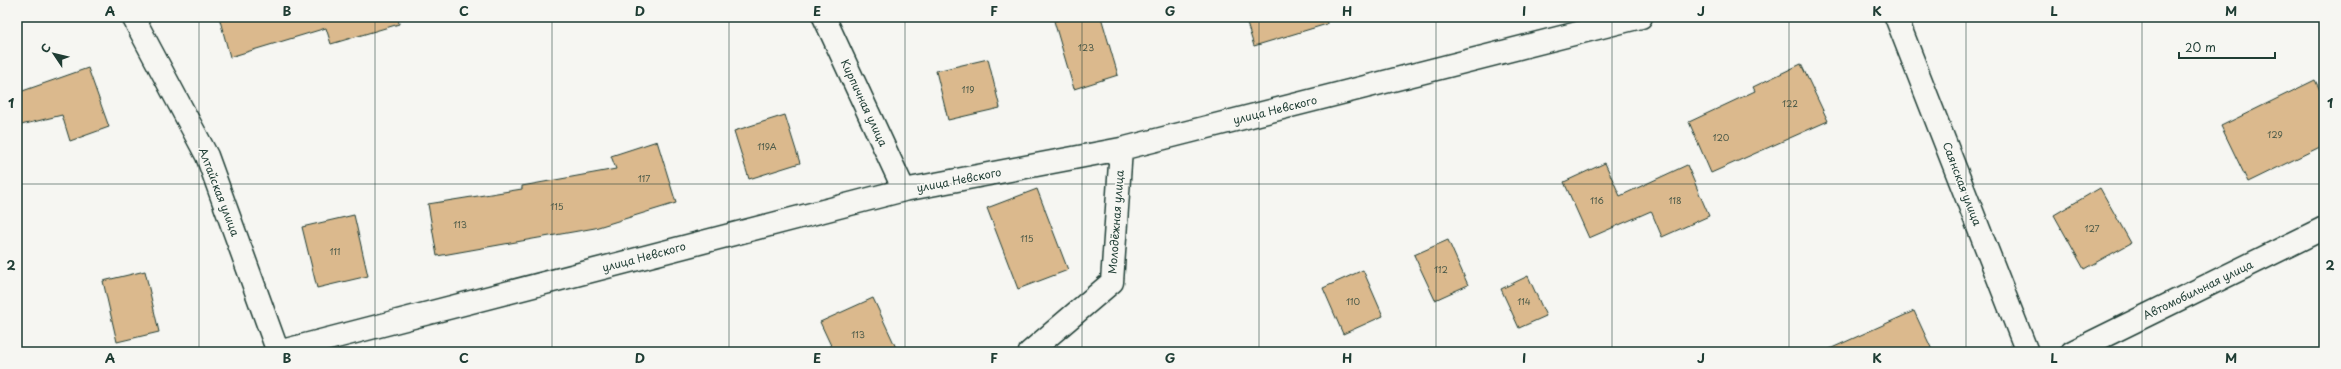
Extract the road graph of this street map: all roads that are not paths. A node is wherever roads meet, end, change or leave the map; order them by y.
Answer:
1 (133, 17) edge
2 (824, 17) edge
3 (1641, 17) edge
4 (1896, 17) edge
5 (1120, 149) junction
6 (904, 190) junction
7 (2324, 228) edge
8 (278, 352) edge
9 (1030, 352) edge
10 (2028, 352) edge
11 (2072, 352) edge

1 - 8 street, Алтайская улица
2 - 6 street, Кирпичная улица
3 - 5 street, улица Невского
4 - 10 street, Саянская улица
5 - 6 street, улица Невского
5 - 9 street, Молодёжная улица
6 - 8 street, улица Невского
7 - 11 street, Автомобильная улица

